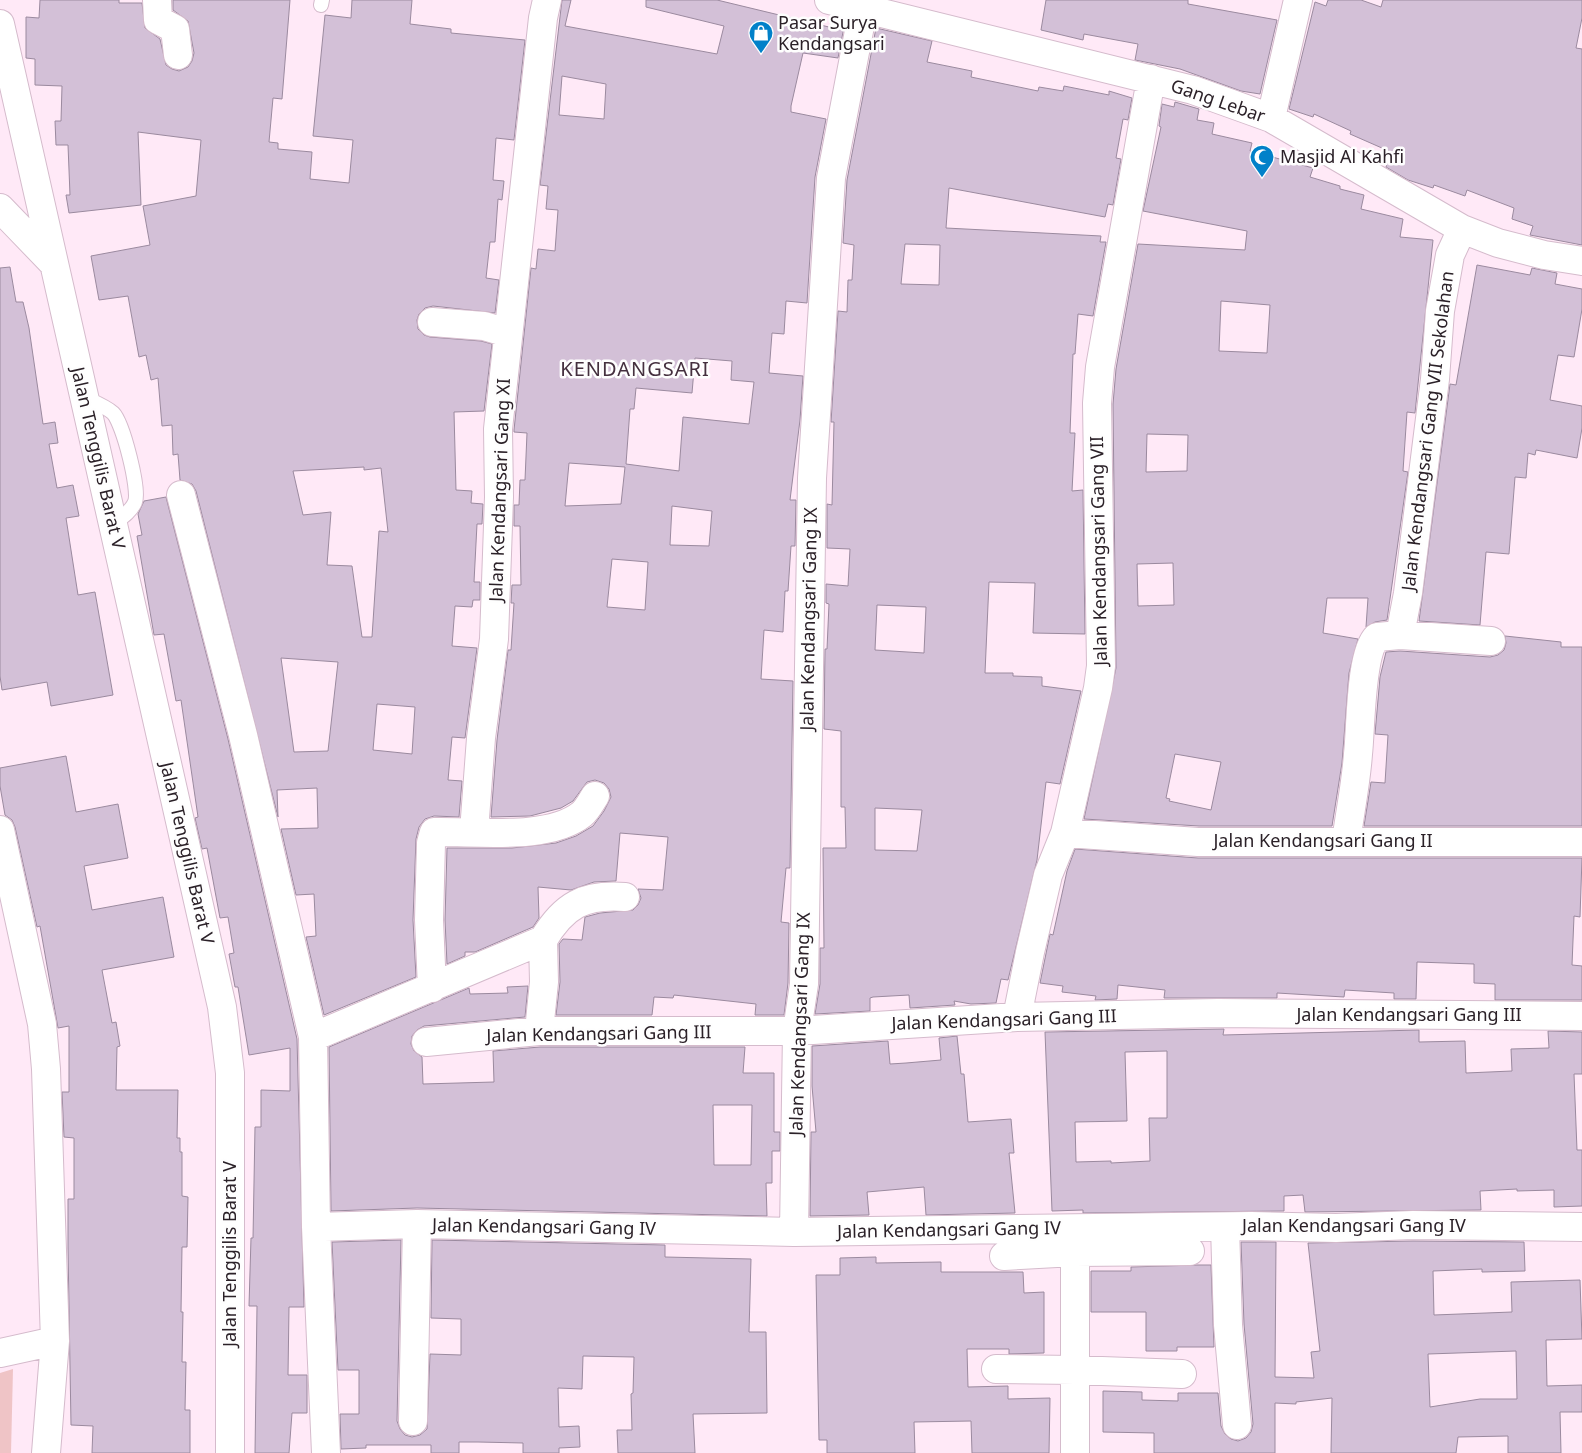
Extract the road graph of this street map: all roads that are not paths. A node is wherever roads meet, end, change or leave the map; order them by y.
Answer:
1 (157, 0) edge
2 (547, 0) edge
3 (829, 0) edge
4 (1298, 0) edge
5 (863, 10) junction
6 (0, 24) edge
7 (178, 55) dead end
8 (1151, 79) junction
9 (1271, 118) junction
10 (0, 208) edge
11 (1462, 229) junction
12 (1582, 260) edge
13 (54, 264) junction
14 (432, 322) dead end
15 (508, 333) junction
16 (181, 495) dead end
17 (1400, 635) junction
18 (1491, 641) dead end
19 (595, 796) dead end
20 (0, 830) edge
21 (477, 831) junction
22 (1065, 833) junction
23 (1346, 842) junction
24 (1582, 842) edge
25 (625, 897) dead end
26 (543, 940) junction
27 (432, 988) junction
28 (1582, 1016) edge
29 (1017, 1017) junction
30 (539, 1031) junction
31 (797, 1031) junction
32 (313, 1037) junction
33 (426, 1042) dead end
34 (417, 1224) junction
35 (316, 1227) junction
36 (1225, 1227) junction
37 (1582, 1227) edge
38 (794, 1232) junction
39 (1190, 1251) dead end
40 (1075, 1252) junction
41 (1004, 1256) dead end
42 (55, 1341) junction
43 (0, 1353) edge
44 (996, 1369) dead end
45 (1075, 1370) junction
46 (1182, 1374) dead end
47 (413, 1422) dead end
48 (1237, 1425) dead end
49 (46, 1453) edge
50 (230, 1453) edge
51 (326, 1453) edge
52 (1076, 1453) edge

1 - 7 street
2 - 15 street, Jalan Kendangsari Gang XI
3 - 5 street, Gang Lebar
4 - 9 street
5 - 8 street, Gang Lebar
5 - 31 street, Jalan Kendangsari Gang IX
6 - 13 street, Jalan Tenggilis Barat V
8 - 9 street, Gang Lebar
8 - 22 street, Jalan Kendangsari Gang VII
9 - 11 street, Gang Lebar
10 - 13 street
11 - 12 street, Gang Lebar
11 - 17 street, Jalan Kendangsari Gang VII Sekolahan
13 - 50 street, Jalan Tenggilis Barat V
14 - 15 street
15 - 21 street, Jalan Kendangsari Gang XI
16 - 32 street
17 - 18 street
17 - 23 street
19 - 21 street
20 - 42 street
21 - 27 street
22 - 23 street, Jalan Kendangsari Gang II
22 - 29 street, Jalan Kendangsari Gang VII
23 - 24 street, Jalan Kendangsari Gang II
25 - 26 street
26 - 27 street
26 - 30 street
27 - 32 street
28 - 29 street, Jalan Kendangsari Gang III
29 - 31 street, Jalan Kendangsari Gang III
30 - 31 street, Jalan Kendangsari Gang III
30 - 33 street, Jalan Kendangsari Gang III
31 - 38 street, Jalan Kendangsari Gang IX
32 - 35 street
34 - 35 street, Jalan Kendangsari Gang IV
34 - 38 street, Jalan Kendangsari Gang IV
34 - 47 street
35 - 51 street
36 - 37 street, Jalan Kendangsari Gang IV
36 - 38 street, Jalan Kendangsari Gang IV
36 - 48 street
39 - 40 street
40 - 41 street
40 - 45 street
42 - 43 street
42 - 49 street
44 - 45 street
45 - 46 street
45 - 52 street

